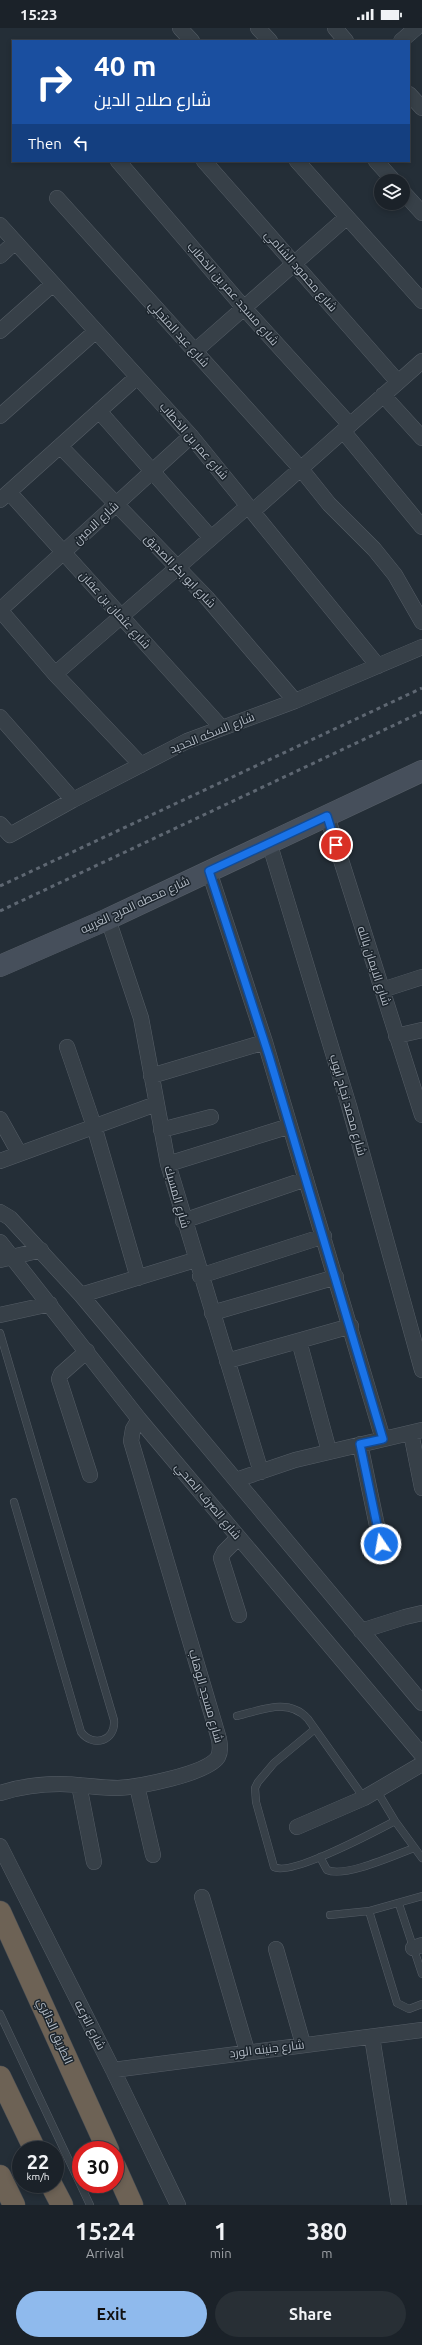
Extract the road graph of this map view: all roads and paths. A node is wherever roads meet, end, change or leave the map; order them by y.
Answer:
1 (180, 28) edge
2 (258, 28) edge
3 (335, 28) edge
4 (415, 28) edge
5 (191, 40) edge
6 (269, 40) edge
7 (345, 40) edge
8 (402, 40) edge
9 (410, 95) edge
10 (422, 108) edge
11 (119, 162) edge
12 (205, 162) edge
13 (299, 162) edge
14 (377, 162) edge
15 (388, 174) edge
16 (58, 198) dead end
17 (410, 200) edge
18 (422, 213) edge
19 (347, 217) junction
20 (0, 225) edge
21 (15, 242) junction
22 (0, 256) edge
23 (294, 264) junction
24 (53, 284) junction
25 (422, 301) edge
26 (244, 308) junction
27 (0, 331) edge
28 (96, 331) junction
29 (195, 351) junction
30 (422, 361) edge
31 (137, 377) junction
32 (398, 382) junction
33 (383, 395) junction
34 (99, 411) junction
35 (0, 416) edge
36 (346, 428) junction
37 (191, 436) junction
38 (422, 438) edge
39 (60, 446) junction
40 (301, 469) junction
41 (152, 471) junction
42 (4, 496) edge
43 (116, 504) junction
44 (250, 508) junction
45 (422, 527) edge
46 (211, 538) junction
47 (63, 553) junction
48 (176, 568) junction
49 (0, 610) edge
50 (122, 617) junction
51 (422, 622) edge
52 (422, 647) edge
53 (378, 666) junction
54 (55, 674) junction
55 (296, 701) junction
56 (0, 717) edge
57 (221, 727) junction
58 (141, 764) junction
59 (422, 771) edge
60 (73, 800) junction
61 (327, 816) junction
62 (0, 824) edge
63 (269, 842) junction
64 (209, 871) junction
65 (108, 918) junction
66 (0, 966) edge
67 (422, 977) edge
68 (382, 990) junction
69 (422, 1030) edge
70 (396, 1036) junction
71 (265, 1042) junction
72 (67, 1047) dead end
73 (416, 1075) edge
74 (151, 1076) junction
75 (156, 1104) junction
76 (422, 1115) edge
77 (211, 1116) dead end
78 (0, 1118) edge
79 (94, 1126) junction
80 (290, 1126) junction
81 (161, 1130) junction
82 (19, 1153) junction
83 (0, 1161) edge
84 (168, 1164) junction
85 (306, 1179) junction
86 (0, 1212) edge
87 (184, 1221) junction
88 (324, 1236) junction
89 (0, 1242) edge
90 (41, 1250) junction
91 (6, 1258) edge
92 (196, 1260) junction
93 (200, 1276) junction
94 (336, 1277) junction
95 (138, 1278) junction
96 (81, 1295) junction
97 (50, 1304) junction
98 (212, 1313) junction
99 (0, 1314) edge
100 (351, 1326) junction
101 (0, 1333) edge
102 (299, 1341) junction
103 (87, 1351) junction
104 (226, 1361) junction
105 (422, 1370) edge
106 (139, 1420) junction
107 (416, 1432) edge
108 (383, 1439) junction
109 (360, 1444) junction
110 (329, 1451) junction
111 (261, 1472) junction
112 (90, 1475) dead end
113 (236, 1480) junction
114 (422, 1488) edge
115 (14, 1502) dead end
116 (238, 1538) junction
117 (381, 1544) dead end
118 (422, 1613) edge
119 (239, 1615) dead end
120 (361, 1631) junction
121 (422, 1703) edge
122 (237, 1716) dead end
123 (315, 1729) junction
124 (422, 1755) edge
125 (422, 1764) edge
126 (79, 1785) junction
127 (137, 1786) junction
128 (1, 1790) edge
129 (371, 1795) junction
130 (395, 1821) junction
131 (297, 1827) dead end
132 (0, 1846) edge
133 (414, 1848) junction
134 (153, 1855) dead end
135 (320, 1857) junction
136 (422, 1858) edge
137 (94, 1862) dead end
138 (422, 1896) edge
139 (202, 1897) dead end
140 (399, 1904) junction
141 (369, 1911) junction
142 (0, 1912) edge
143 (330, 1915) dead end
144 (418, 1947) edge
145 (276, 1949) dead end
146 (422, 1974) edge
147 (422, 2004) edge
148 (0, 2014) edge
149 (422, 2030) edge
150 (372, 2037) junction
151 (303, 2044) junction
152 (247, 2051) junction
153 (113, 2070) junction
154 (0, 2077) edge
155 (31, 2141) edge
156 (104, 2141) edge
157 (0, 2176) edge
158 (124, 2187) edge
159 (56, 2193) edge
160 (14, 2205) edge
161 (62, 2205) edge
162 (90, 2205) edge
163 (132, 2205) edge
164 (178, 2205) edge
165 (399, 2205) edge

1 - 5 street
2 - 6 street
3 - 7 street
4 - 8 street
9 - 10 street
11 - 26 street, شارع مسجد عمر بن الخطاب
12 - 23 street, شارع محمود الشامي
13 - 19 street
14 - 15 street
16 - 29 street, شارع عبد المتجلي
17 - 18 street
19 - 23 street
19 - 25 street
20 - 21 street, شارع عمر بن الخطاب
21 - 22 street
21 - 24 street, شارع عمر بن الخطاب
23 - 26 street
23 - 32 street, شارع محمود الشامي
24 - 27 street
24 - 28 street, شارع عمر بن الخطاب
26 - 29 street
26 - 36 street, شارع مسجد عمر بن الخطاب
28 - 31 street, شارع عمر بن الخطاب
28 - 35 street
29 - 40 street, شارع عبد المتجلي
30 - 32 street
31 - 34 street
31 - 37 street, شارع عمر بن الخطاب
32 - 33 street
33 - 36 street
33 - 38 street
34 - 39 street
34 - 41 street
36 - 40 street
36 - 45 street, شارع مسجد عمر بن الخطاب
37 - 41 street, شارع الامين
37 - 44 street, شارع عمر بن الخطاب
39 - 42 street
39 - 43 street, شارع ابو بكر الصديق
40 - 44 street
40 - 51 street, شارع عبد المتجلي
41 - 43 street, شارع الامين
41 - 46 street
42 - 47 street, شارع عثمان بن عفان
43 - 47 street, شارع الامين
43 - 48 street, شارع ابو بكر الصديق
44 - 46 street
44 - 53 street, شارع عمر بن الخطاب
46 - 48 street
47 - 49 street, شارع الامين
47 - 50 street, شارع عثمان بن عفان
48 - 50 street
48 - 55 street, شارع ابو بكر الصديق
49 - 54 street
50 - 54 street
50 - 57 street, شارع عثمان بن عفان
52 - 53 street, شارع السكه الحديد
53 - 55 street, شارع السكه الحديد
54 - 58 street
55 - 57 street, شارع السكه الحديد
56 - 60 street
57 - 58 street, شارع السكه الحديد
58 - 60 street, شارع السكه الحديد
59 - 61 main road, شارع محطه المرج الغربيه
60 - 62 street, شارع السكه الحديد
61 - 63 main road, شارع محطه المرج الغربيه
61 - 68 street, شارع الايمان بالله
63 - 64 main road, شارع محطه المرج الغربيه
63 - 105 street, شارع محمد نجاح ايوب
64 - 65 main road, شارع محطه المرج الغربيه
64 - 71 street
65 - 66 main road, شارع محطه المرج الغربيه
65 - 74 street, شارع المسبك
67 - 68 street
68 - 70 street, شارع الايمان بالله
69 - 70 street
70 - 73 street, شارع الايمان بالله
71 - 74 street
71 - 80 street
72 - 79 street
73 - 76 street, شارع الايمان بالله
74 - 75 street, شارع المسبك
75 - 79 street
75 - 81 street, شارع المسبك
77 - 81 street
78 - 82 street
79 - 82 street
79 - 95 street
80 - 84 street
80 - 85 street
81 - 84 street, شارع المسبك
82 - 83 street
84 - 87 street, شارع المسبك
85 - 87 street
85 - 88 street
86 - 90 street
87 - 92 street, شارع المسبك
88 - 93 street
88 - 94 street
89 - 91 street, شارع الصرف الصحي
90 - 91 street
90 - 96 street
91 - 97 street, شارع الصرف الصحي
92 - 93 street, شارع المسبك
92 - 95 street
93 - 98 street, شارع المسبك
94 - 98 street
94 - 100 street
95 - 96 street
96 - 113 street
97 - 99 street
97 - 103 street, شارع الصرف الصحي
98 - 104 street, شارع المسبك
100 - 102 street
100 - 108 street
101 - 115 lane
102 - 104 street
102 - 110 street
103 - 106 street, شارع الصرف الصحي
103 - 112 street
104 - 111 street, شارع المسبك
106 - 116 street, شارع الصرف الصحي
106 - 127 street, شارع مسجد الوهاب
107 - 108 street
107 - 114 street
108 - 109 street
109 - 110 street
109 - 117 street
110 - 111 street
111 - 113 street
113 - 120 street
116 - 119 street
116 - 124 street, شارع الصرف الصحي
118 - 120 street
120 - 121 street
122 - 123 lane
123 - 129 lane
123 - 135 lane
125 - 129 street
126 - 127 street, شارع مسجد الوهاب
126 - 128 street, شارع مسجد الوهاب
126 - 137 street
127 - 134 street
129 - 130 lane
129 - 131 street
130 - 133 lane
130 - 135 lane
132 - 153 street, شارع الترعه
133 - 135 lane
133 - 136 lane
138 - 140 lane
139 - 152 street
140 - 141 lane
140 - 144 lane
141 - 143 lane
141 - 147 lane
142 - 156 highway, الطريق الدائري
144 - 146 lane
145 - 151 street
148 - 162 lane
149 - 150 street, شارع جنينه الورد
150 - 151 street, شارع جنينه الورد
150 - 165 street
151 - 152 street, شارع جنينه الورد
152 - 153 street, شارع جنينه الورد
153 - 164 street, شارع الترعه
154 - 155 highway
157 - 160 highway
158 - 163 highway
159 - 161 highway

